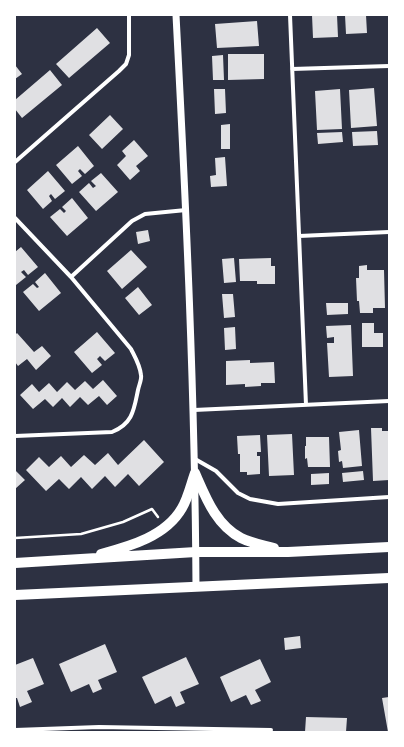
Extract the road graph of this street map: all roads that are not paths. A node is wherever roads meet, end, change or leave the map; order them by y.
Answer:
1 (129, 15) edge
2 (176, 15) edge
3 (290, 15) edge
4 (389, 66) edge
5 (292, 69) junction
6 (15, 162) edge
7 (186, 210) junction
8 (16, 221) edge
9 (389, 232) edge
10 (299, 236) junction
11 (71, 277) junction
12 (389, 401) edge
13 (306, 405) junction
14 (194, 410) junction
15 (15, 436) edge
16 (194, 459) junction
17 (195, 474) junction
18 (389, 497) edge
19 (389, 547) edge
20 (196, 552) junction
21 (288, 552) junction
22 (78, 560) junction
23 (15, 563) edge
24 (389, 578) edge
25 (196, 587) junction
26 (15, 595) edge
27 (15, 730) edge
28 (98, 730) edge
29 (271, 730) dead end

1 - 6 street
2 - 7 street
3 - 5 street
4 - 5 street
5 - 10 street
7 - 11 street
7 - 14 street
8 - 11 street
9 - 10 street
10 - 13 street
11 - 15 street
12 - 13 street
13 - 14 street
14 - 16 street
16 - 17 street
16 - 18 street
17 - 20 street
17 - 21 main road
17 - 22 main road
19 - 21 main road
20 - 21 main road
20 - 22 main road
20 - 25 street
22 - 23 main road
24 - 25 main road
25 - 26 main road
27 - 28 street
28 - 29 street

